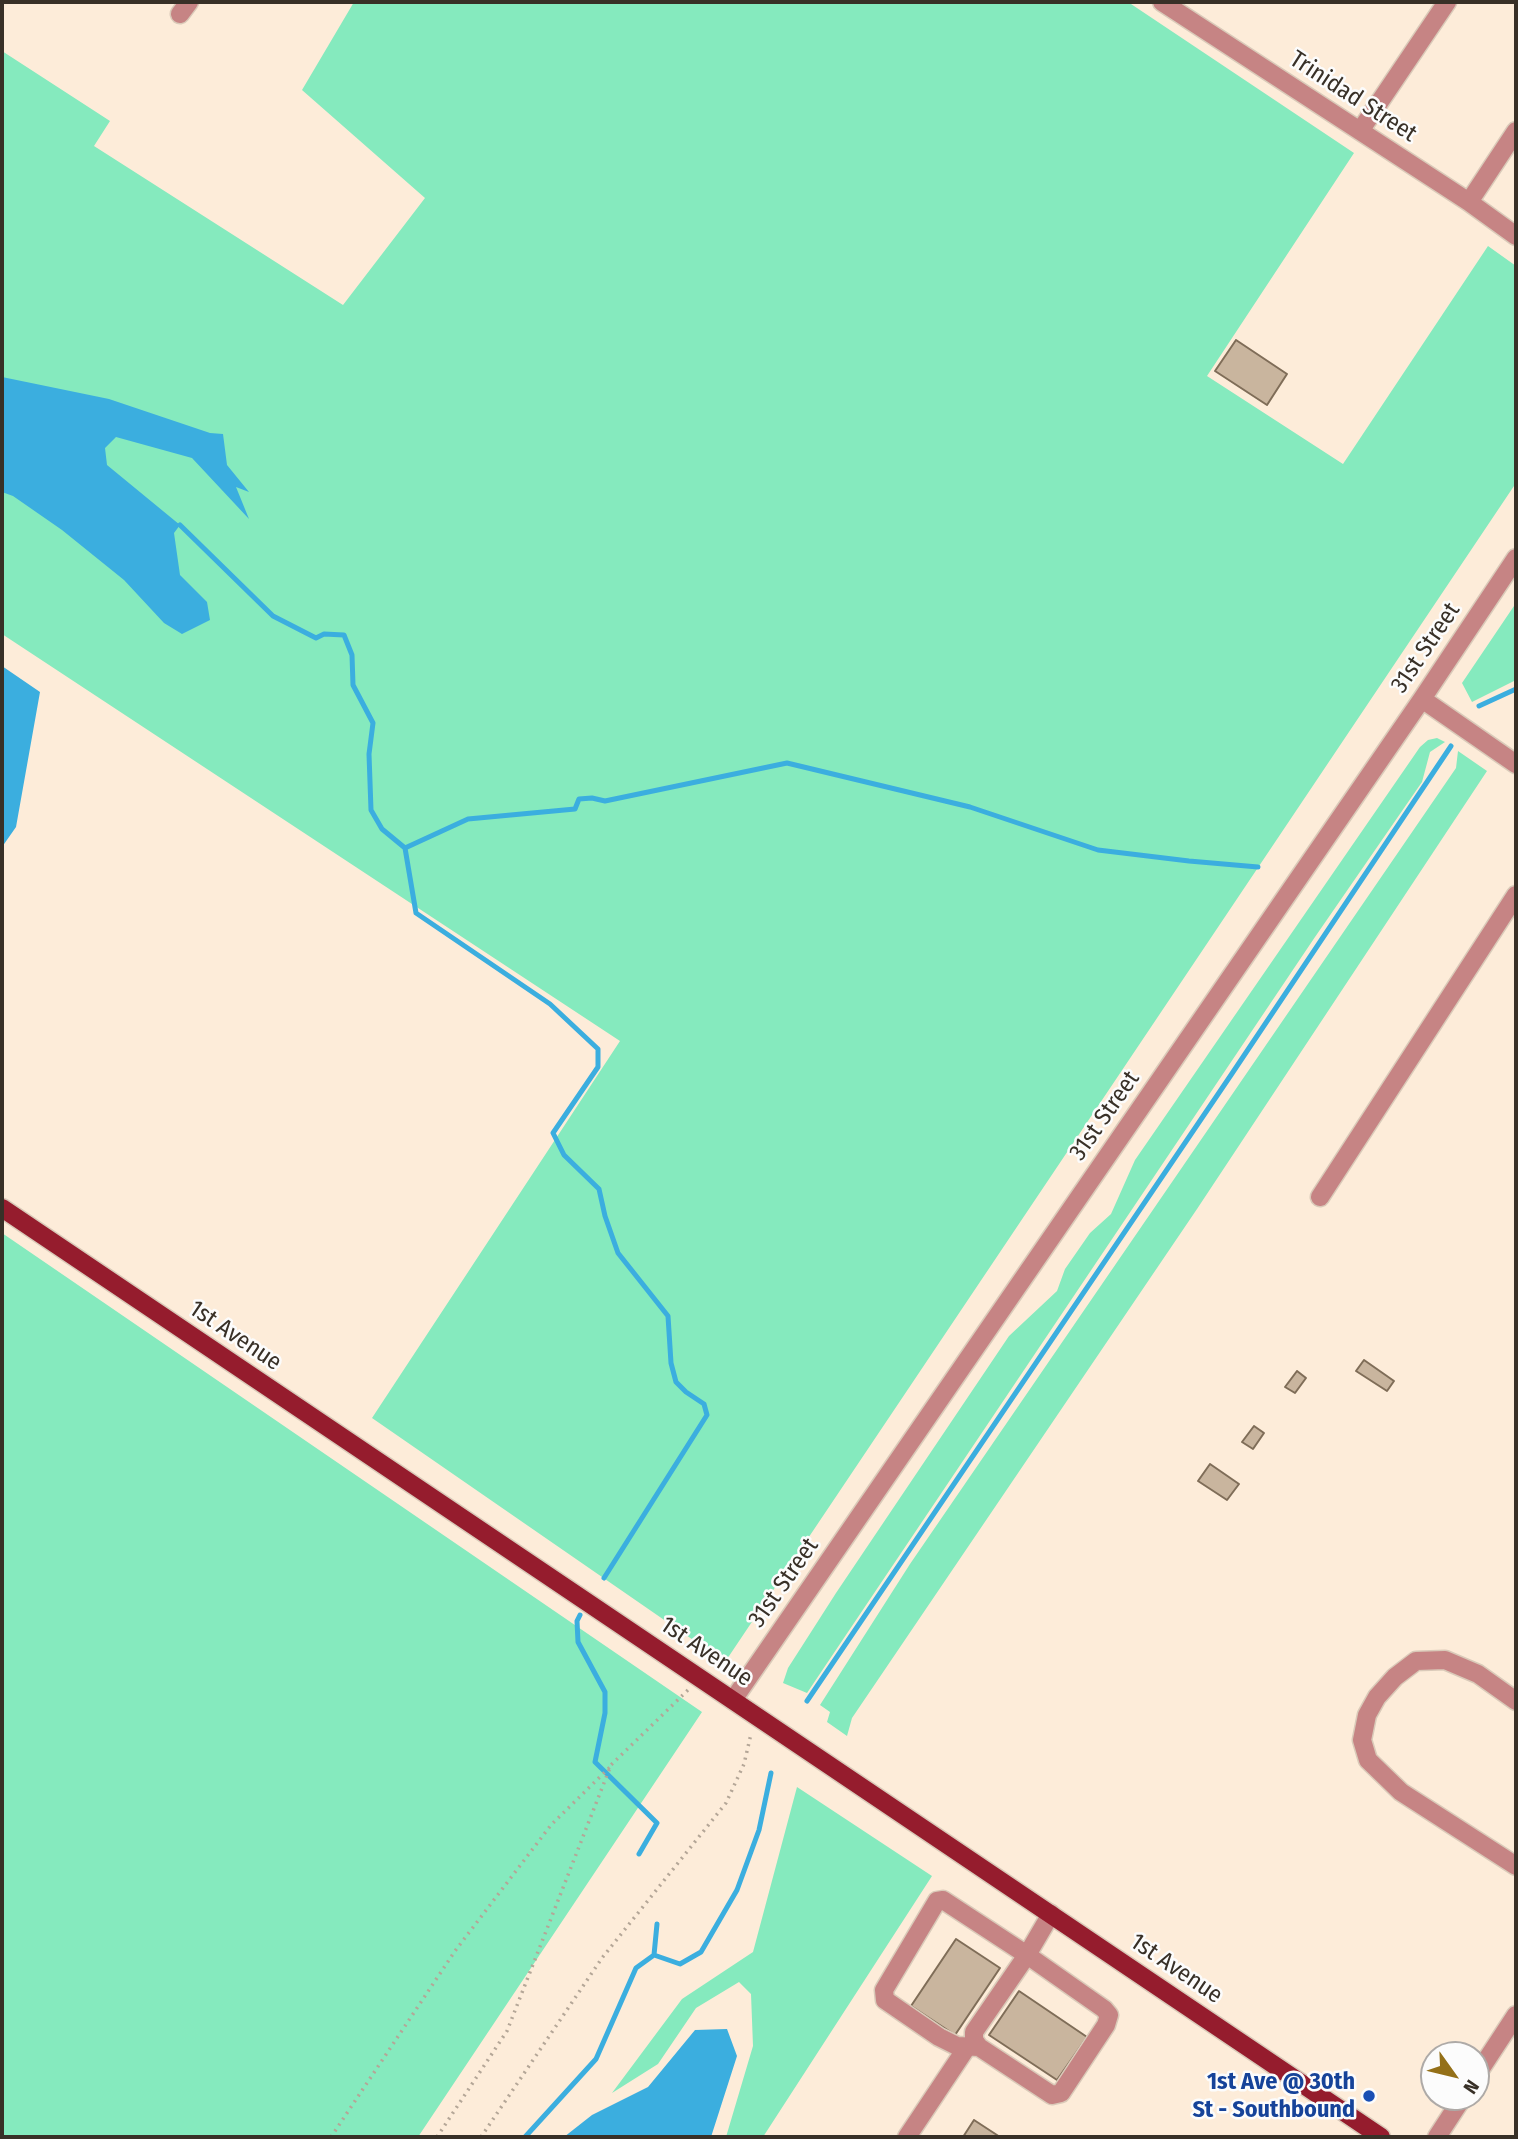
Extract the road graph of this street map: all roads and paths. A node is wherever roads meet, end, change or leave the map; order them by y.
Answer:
1 (1447, 2) edge
2 (1170, 4) edge
3 (1360, 131) junction
4 (1516, 131) edge
5 (1469, 202) junction
6 (1516, 236) edge
7 (1516, 558) edge
8 (1422, 699) junction
9 (1516, 764) edge
10 (1516, 895) edge
11 (1320, 1197) dead end
12 (2, 1208) edge
13 (700, 1678) junction
14 (733, 1700) junction
15 (1516, 1701) edge
16 (755, 1715) junction
17 (611, 1765) junction
18 (1516, 1866) edge
19 (1051, 1914) junction
20 (1027, 1955) junction
21 (1516, 2015) edge
22 (973, 2047) junction
23 (1490, 2055) edge
24 (1454, 2111) edge
25 (331, 2137) edge
26 (437, 2137) edge
27 (481, 2137) edge
28 (907, 2137) edge
29 (1381, 2137) edge
30 (1437, 2137) edge

1 - 3 street
2 - 3 street, Trinidad Street
3 - 5 street, Trinidad Street
4 - 5 street
5 - 6 street, Trinidad Street
7 - 8 street, 31st Street
8 - 9 street
8 - 14 street, 31st Street
10 - 11 street
12 - 13 main road, 1st Avenue
13 - 14 main road, 1st Avenue
13 - 17 path
14 - 16 main road, 1st Avenue
15 - 18 street
16 - 19 main road, 1st Avenue
16 - 27 path
17 - 25 path
17 - 26 path
19 - 20 street
19 - 29 main road, 1st Avenue
20 - 22 street
20 - 22 street
20 - 22 street
21 - 23 street
22 - 28 street
24 - 30 street

